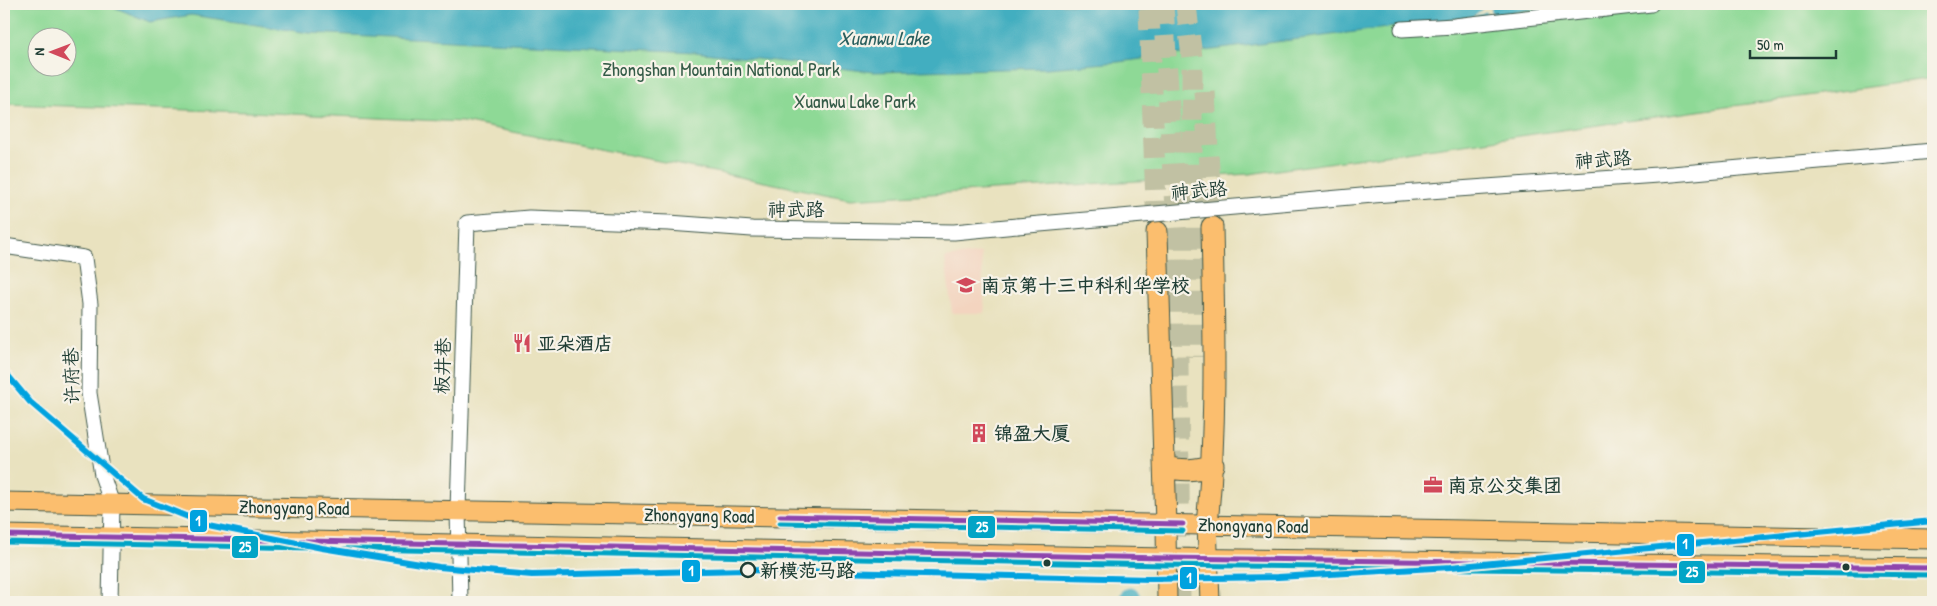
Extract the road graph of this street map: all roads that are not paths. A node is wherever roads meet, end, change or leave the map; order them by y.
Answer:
1 (1651, 4) edge
2 (1402, 29) dead end
3 (1933, 151) edge
4 (467, 223) joint
5 (1212, 227) tunnel mouth
6 (1157, 232) tunnel mouth
7 (4, 246) edge
8 (1213, 465) junction
9 (1165, 467) junction
10 (4, 502) edge
11 (112, 504) junction
12 (458, 510) junction
13 (1207, 524) junction
14 (1166, 525) junction
15 (4, 535) edge
16 (111, 537) junction
17 (1933, 539) edge
18 (458, 545) junction
19 (1208, 557) junction
20 (1166, 558) junction
21 (1933, 568) edge
22 (110, 602) edge
23 (460, 602) edge
24 (1167, 602) edge
25 (1210, 602) edge

1 - 2 street
3 - 4 street, 神武路, bridge
4 - 12 street, 板井巷
5 - 8 highway
6 - 9 highway
7 - 11 street, 许府巷
8 - 9 highway
8 - 13 highway
9 - 14 highway
10 - 11 main road, Zhongyang Road
11 - 12 main road, Zhongyang Road
11 - 16 street, 许府巷
12 - 14 main road, Zhongyang Road
12 - 18 street, 板井巷
13 - 14 main road, Zhongyang Road
13 - 17 main road, Zhongyang Road
13 - 19 main road
14 - 20 main road
15 - 16 main road, Zhongyang Road
16 - 18 main road, Zhongyang Road
16 - 22 street, 许府巷
18 - 20 main road, Zhongyang Road
18 - 23 street, 板井巷
19 - 20 main road, Zhongyang Road
19 - 21 main road, Zhongyang Road
19 - 25 main road
20 - 24 main road

